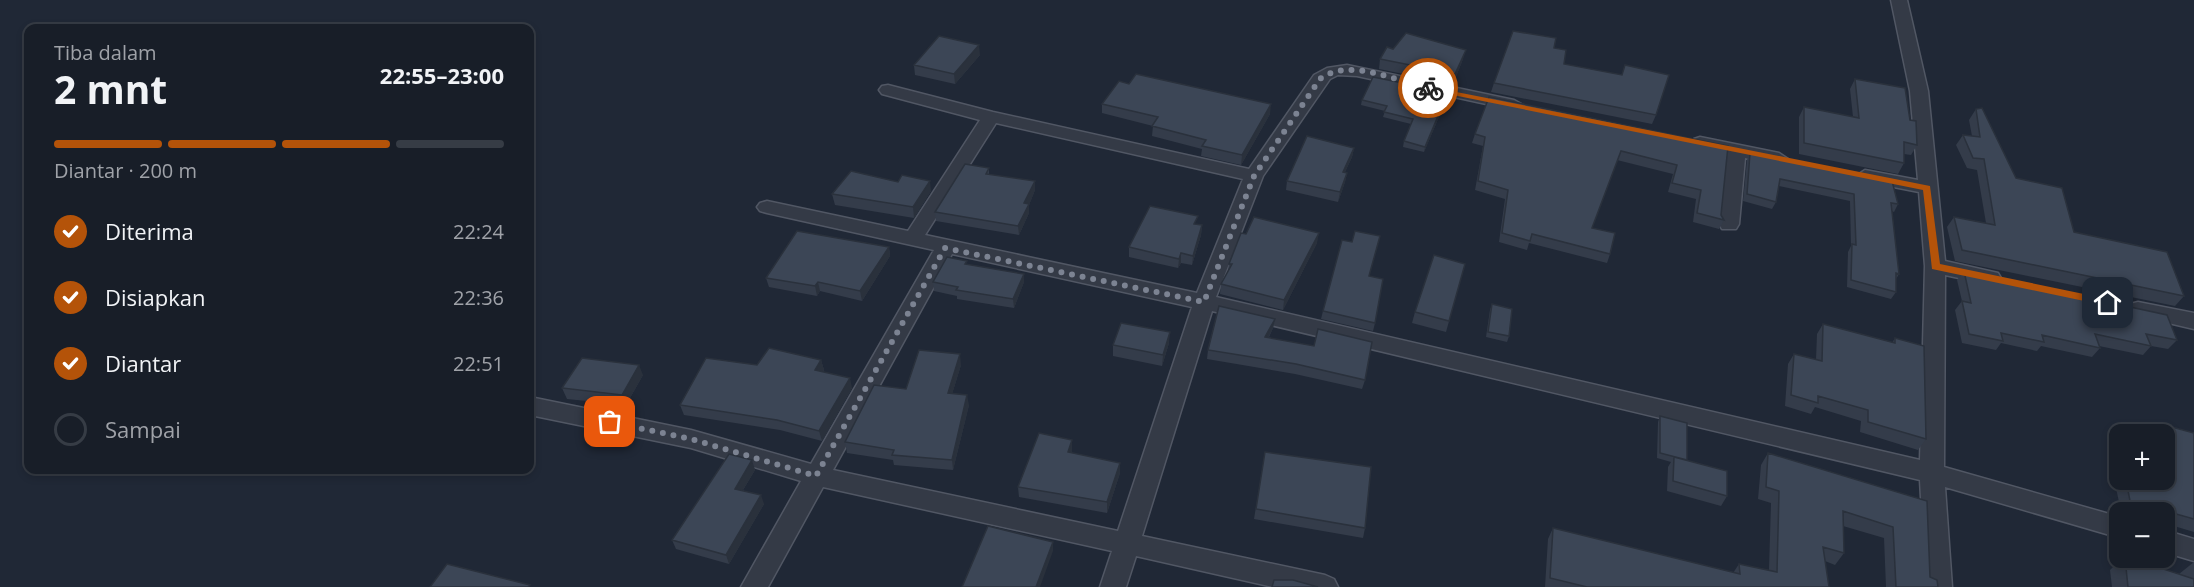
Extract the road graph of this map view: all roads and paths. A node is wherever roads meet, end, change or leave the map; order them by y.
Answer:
1 (1899, 0) edge
2 (888, 90) dead end
3 (1528, 108) edge
4 (991, 117) junction
5 (1678, 138) edge
6 (1736, 150) junction
7 (1792, 161) edge
8 (1848, 173) edge
9 (1254, 176) junction
10 (1927, 188) junction
11 (767, 207) dead end
12 (1729, 224) dead end
13 (912, 240) junction
14 (945, 248) junction
15 (1935, 266) junction
16 (2014, 283) edge
17 (1204, 302) junction
18 (2115, 304) edge
19 (2194, 321) edge
20 (534, 407) edge
21 (1932, 473) junction
22 (816, 476) junction
23 (2109, 525) edge
24 (1126, 543) junction
25 (2175, 544) edge
26 (2194, 550) edge
27 (754, 587) edge
28 (1113, 587) edge
29 (1325, 587) edge
30 (1939, 587) edge

1 - 10 street
2 - 4 street
3 - 9 street
4 - 9 street
4 - 13 street
5 - 6 street
6 - 7 street
6 - 12 street
8 - 10 street
9 - 17 street
10 - 15 street
11 - 13 street
13 - 14 street
14 - 17 street
14 - 22 street
15 - 16 street
15 - 21 street
17 - 21 street
17 - 24 street
18 - 19 street
20 - 22 street
21 - 23 street
21 - 30 street
22 - 24 street
22 - 27 street
24 - 28 street
24 - 29 street
25 - 26 street

